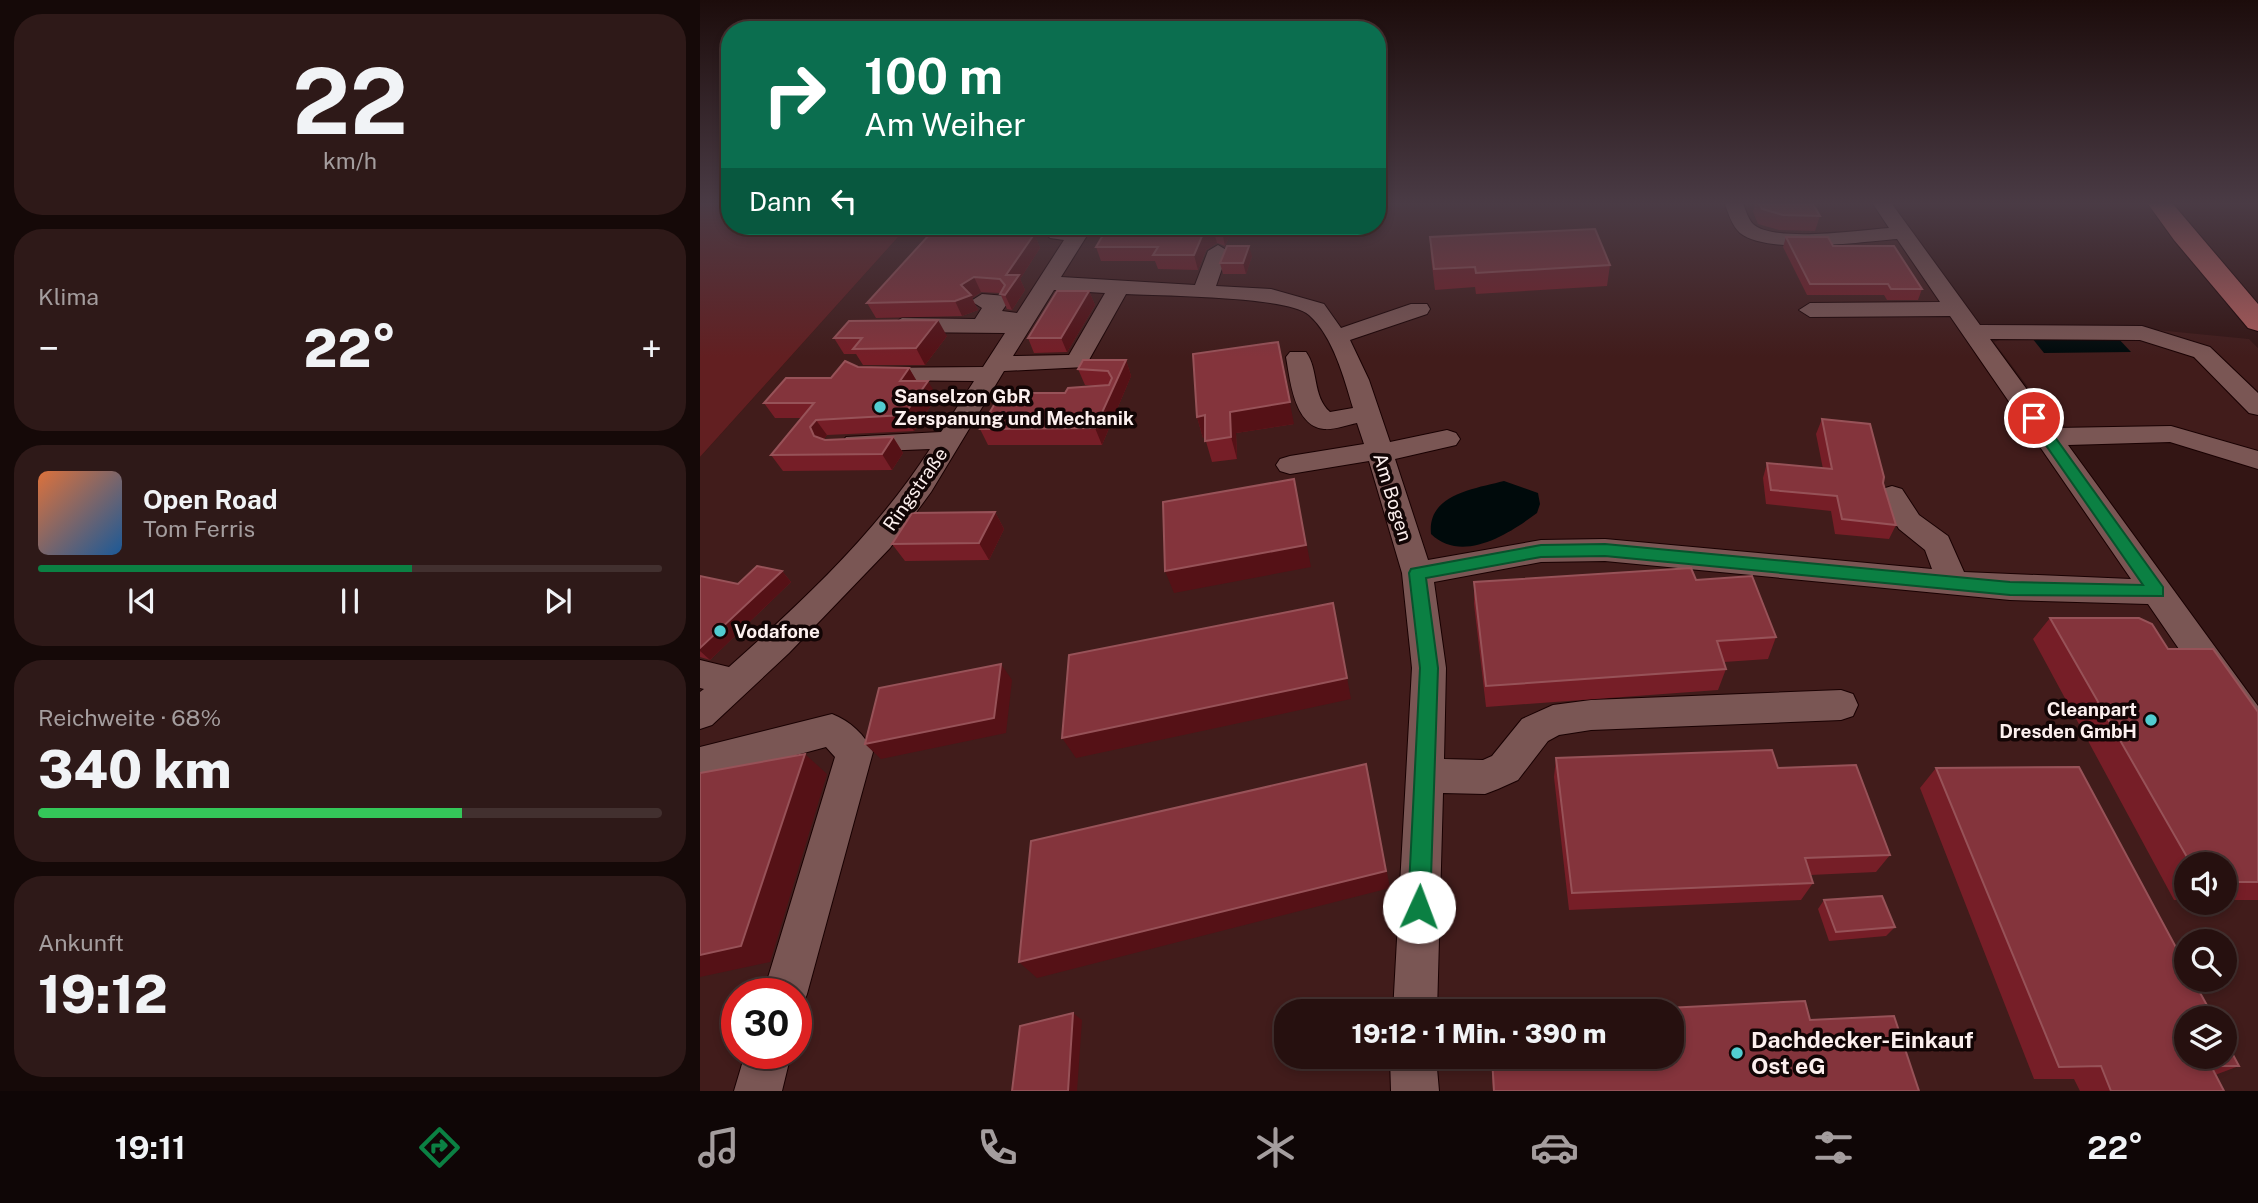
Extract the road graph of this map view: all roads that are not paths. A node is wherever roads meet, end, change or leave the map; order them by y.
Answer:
1 (1064, 255) edge
2 (1217, 255) edge
3 (1919, 255) edge
4 (2202, 255) edge
5 (1046, 283) junction
6 (1119, 288) junction
7 (1203, 292) junction
8 (982, 301) dead end
9 (1419, 309) dead end
10 (1957, 309) junction
11 (1810, 310) dead end
12 (1023, 322) junction
13 (2258, 322) edge
14 (879, 328) edge
15 (1973, 332) junction
16 (1336, 337) junction
17 (1298, 357) dead end
18 (868, 373) edge
19 (989, 384) junction
20 (2258, 408) edge
21 (1367, 413) junction
22 (2047, 438) junction
23 (1447, 439) dead end
24 (949, 440) junction
25 (836, 444) edge
26 (1379, 452) junction
27 (2258, 460) edge
28 (1290, 465) dead end
29 (1892, 496) dead end
30 (1417, 573) junction
31 (1953, 583) junction
32 (2157, 592) junction
33 (700, 674) edge
34 (734, 682) junction
35 (1841, 705) dead end
36 (700, 714) edge
37 (2258, 734) edge
38 (700, 764) edge
39 (1424, 776) junction
40 (791, 978) edge
41 (1415, 999) edge
42 (764, 1069) edge
43 (1414, 1069) edge
44 (758, 1091) edge
45 (1415, 1091) edge

1 - 5 street, Ringstraße
2 - 7 street
3 - 10 street
4 - 13 main road
5 - 6 street, Am Bogen
5 - 12 street, Ringstraße
6 - 7 street, Am Bogen
6 - 19 street
7 - 16 street, Am Bogen
8 - 12 street
9 - 16 street
10 - 11 street
10 - 15 street
12 - 14 street
12 - 19 street, Ringstraße
15 - 20 street
15 - 22 street
16 - 21 street, Am Bogen
17 - 21 street
18 - 19 street
19 - 24 street, Ringstraße
21 - 26 street, Am Bogen
22 - 27 street
22 - 32 street
23 - 26 street
24 - 25 street
24 - 34 street, Ringstraße
26 - 28 street
26 - 30 street, Am Bogen
29 - 31 street
30 - 31 street
30 - 39 street, Am Bogen
31 - 32 street
32 - 37 street
33 - 34 street
34 - 36 street, Ringstraße
35 - 39 street
38 - 40 street
39 - 41 street, Am Bogen
42 - 44 street
43 - 45 street

